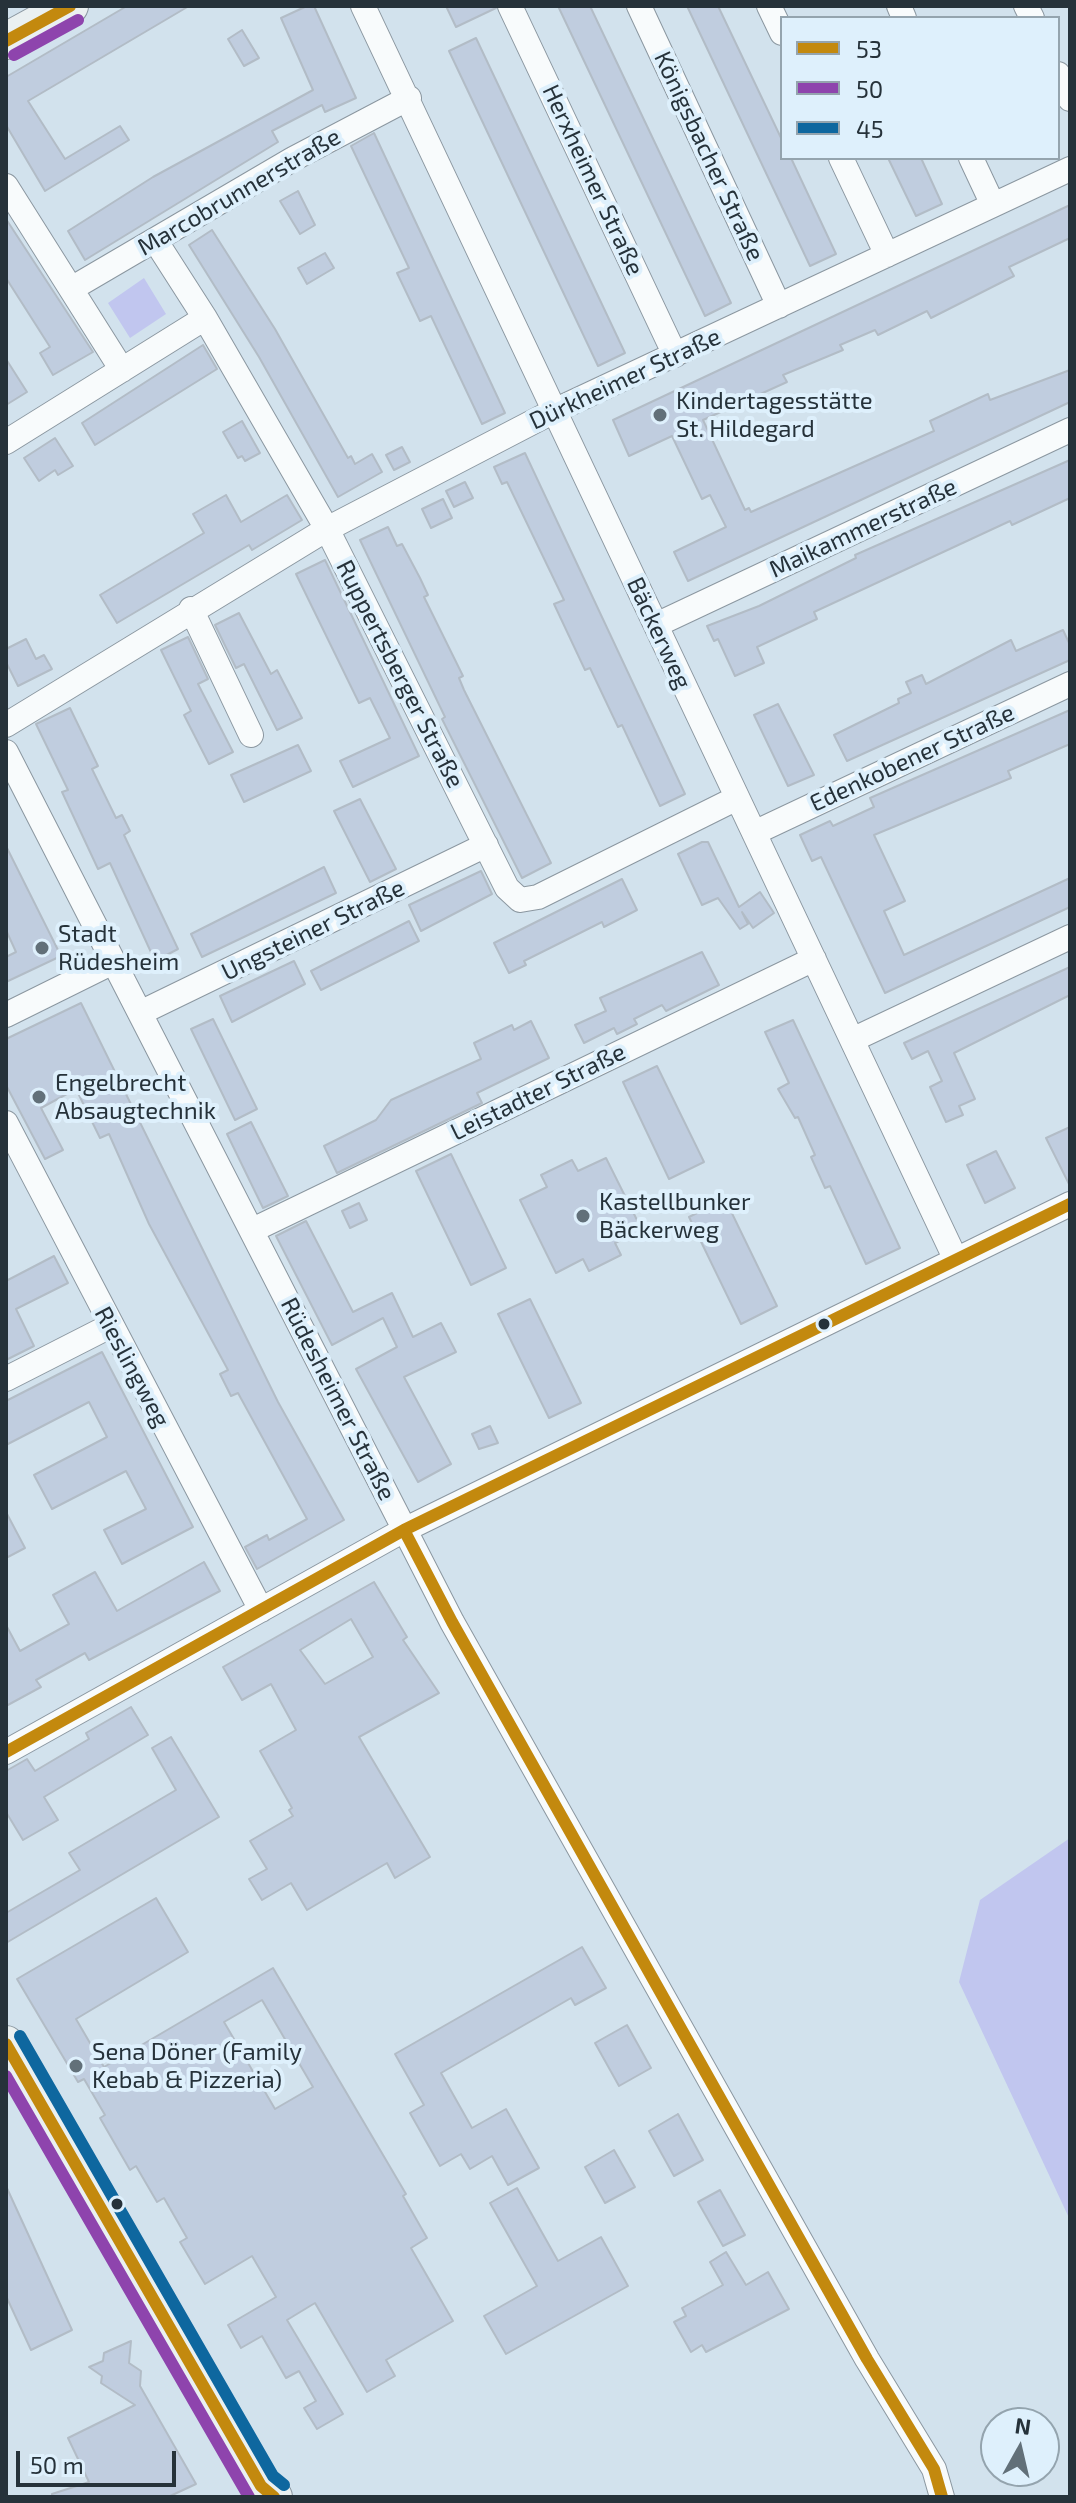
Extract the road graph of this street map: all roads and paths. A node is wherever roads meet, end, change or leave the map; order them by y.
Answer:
1 (70, 6) edge
2 (363, 6) edge
3 (510, 6) edge
4 (639, 6) edge
5 (769, 6) edge
6 (19, 25) edge
7 (780, 29) edge
8 (1060, 78) edge
9 (409, 98) junction
10 (1070, 99) edge
11 (842, 160) edge
12 (972, 160) edge
13 (1070, 169) edge
14 (6, 186) edge
15 (993, 205) junction
16 (155, 240) junction
17 (887, 255) junction
18 (71, 289) junction
19 (779, 306) junction
20 (205, 318) junction
21 (675, 355) junction
22 (122, 370) junction
23 (554, 411) junction
24 (1070, 430) edge
25 (6, 442) edge
26 (327, 529) junction
27 (191, 609) junction
28 (656, 625) junction
29 (1070, 684) edge
30 (6, 725) edge
31 (251, 735) dead end
32 (6, 752) edge
33 (737, 798) junction
34 (754, 833) junction
35 (486, 845) junction
36 (1070, 937) edge
37 (814, 959) junction
38 (113, 962) junction
39 (140, 1013) junction
40 (6, 1015) edge
41 (852, 1040) junction
42 (6, 1123) edge
43 (1070, 1204) edge
44 (261, 1226) dead end
45 (956, 1260) junction
46 (110, 1326) junction
47 (6, 1379) edge
48 (404, 1530) junction
49 (261, 1610) junction
50 (6, 1752) edge
51 (6, 2044) edge
52 (267, 2492) edge
53 (942, 2497) edge

1 - 6 main road
2 - 9 street, Bäckerweg
3 - 21 street, Herxheimer Straße
4 - 19 street, Königsbacher Straße
5 - 7 street
8 - 10 street
9 - 16 street, Marcobrunnerstraße
9 - 23 street, Bäckerweg
11 - 17 street
12 - 15 street
13 - 15 street, Dürkheimer Straße
14 - 18 street
15 - 17 street, Dürkheimer Straße
16 - 18 street, Marcobrunnerstraße
16 - 20 street, Ruppertsberger Straße
17 - 19 street, Dürkheimer Straße
18 - 22 street
19 - 21 street, Dürkheimer Straße
20 - 22 street
20 - 26 street, Ruppertsberger Straße
21 - 23 street, Dürkheimer Straße
22 - 25 street
23 - 26 street, Dürkheimer Straße
23 - 28 street, Bäckerweg
24 - 28 street, Maikammerstraße
26 - 27 street, Dürkheimer Straße
26 - 35 street, Ruppertsberger Straße
27 - 30 street, Dürkheimer Straße
27 - 31 street
28 - 33 street, Bäckerweg
29 - 34 street, Edenkobener Straße
32 - 38 street, Rüdesheimer Straße
33 - 34 street, Bäckerweg
33 - 35 street, Ruppertsberger Straße
34 - 37 street, Bäckerweg
35 - 39 street, Ungsteiner Straße
36 - 41 street
37 - 41 street, Bäckerweg
37 - 44 street, Leistadter Straße
38 - 39 street, Rüdesheimer Straße
38 - 40 street
39 - 48 street, Rüdesheimer Straße
41 - 45 street, Bäckerweg
42 - 46 street, Rieslingweg
43 - 45 street
45 - 48 street
46 - 47 street
46 - 49 street, Rieslingweg
48 - 49 street
48 - 53 street, Rüdesheimer Straße
49 - 50 street
51 - 52 main road

